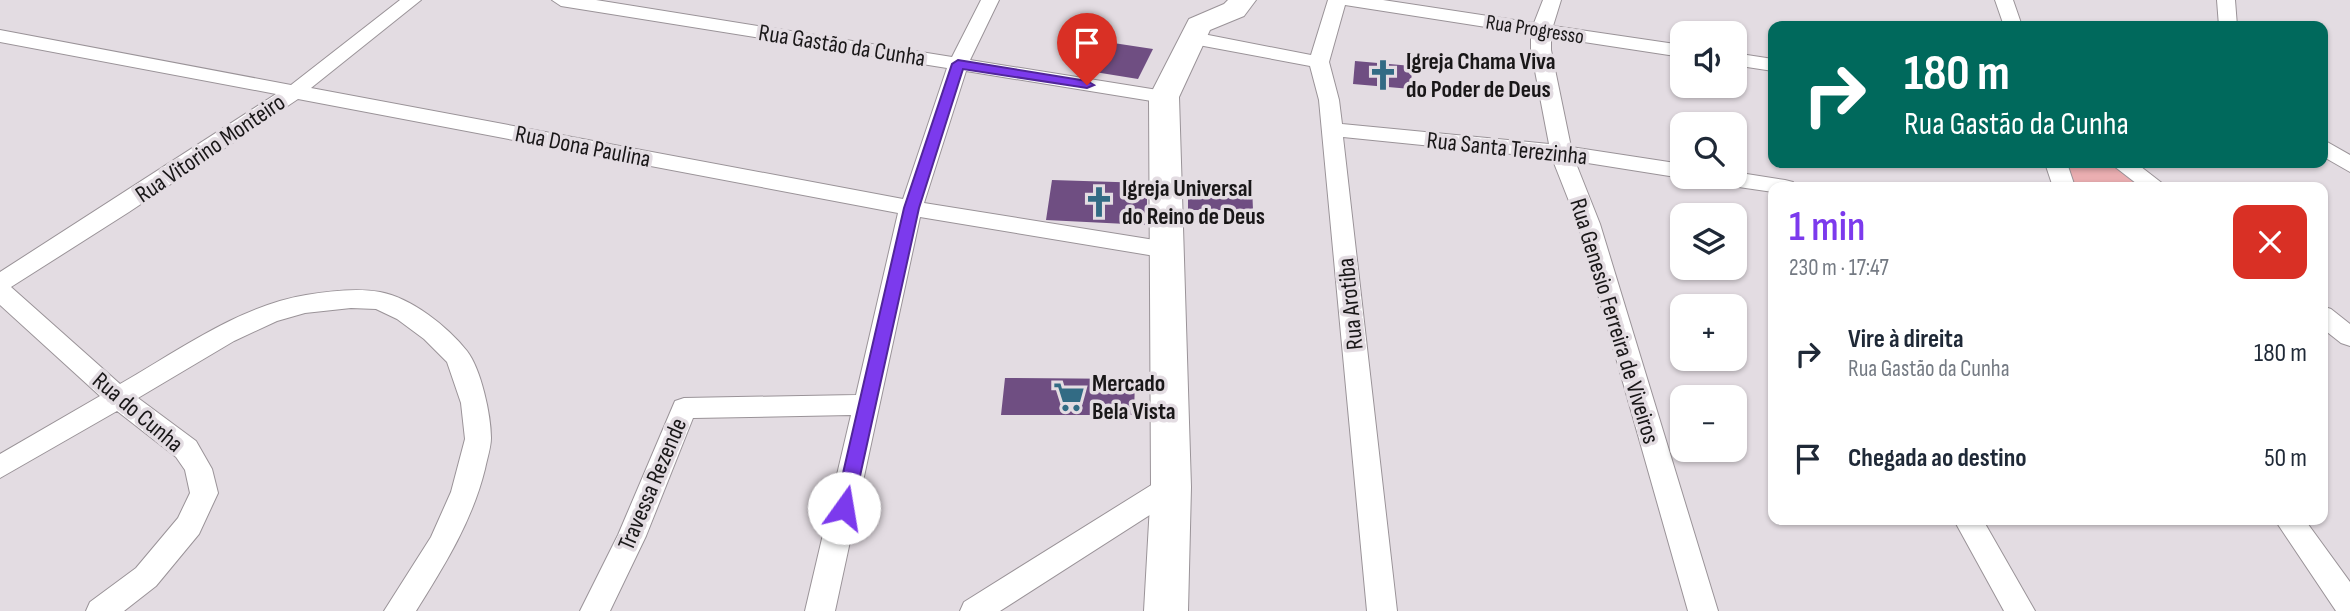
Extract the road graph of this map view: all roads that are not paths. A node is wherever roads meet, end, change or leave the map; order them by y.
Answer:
1 (412, 0) edge
2 (561, 0) edge
3 (990, 0) edge
4 (1243, 0) edge
5 (1336, 0) edge
6 (1346, 0) edge
7 (1552, 0) edge
8 (2004, 0) edge
9 (2227, 0) edge
10 (2010, 21) edge
11 (2228, 21) edge
12 (1193, 22) junction
13 (1541, 31) junction
14 (0, 36) edge
15 (1670, 49) edge
16 (1747, 61) edge
17 (1320, 62) junction
18 (958, 64) junction
19 (1768, 64) edge
20 (294, 92) junction
21 (1164, 97) junction
22 (1332, 129) junction
23 (2328, 150) edge
24 (1561, 152) junction
25 (2350, 165) edge
26 (2128, 168) edge
27 (1670, 169) edge
28 (1747, 181) edge
29 (2149, 182) edge
30 (1768, 184) edge
31 (912, 208) junction
32 (1167, 250) junction
33 (0, 283) edge
34 (0, 291) edge
35 (2328, 320) edge
36 (2350, 337) edge
37 (120, 399) junction
38 (867, 405) junction
39 (0, 467) edge
40 (1171, 487) junction
41 (1971, 525) edge
42 (2293, 525) edge
43 (2350, 606) edge
44 (101, 611) edge
45 (399, 611) edge
46 (595, 611) edge
47 (821, 611) edge
48 (975, 611) edge
49 (1166, 611) edge
50 (1382, 611) edge
51 (1703, 611) edge
52 (2020, 611) edge

1 - 20 street, Rua Vitorino Monteiro
2 - 18 street, Rua Gastão da Cunha
3 - 18 street
4 - 12 street
5 - 17 street, Rua Arotiba
6 - 13 street, Rua Progresso
7 - 13 street
8 - 10 street
9 - 11 street
12 - 17 street
12 - 21 street
13 - 15 street, Rua Progresso
13 - 24 street, Rua Genesio Ferreira de Viveiros
14 - 20 street, Rua Dona Paulina
16 - 19 street
17 - 22 street, Rua Arotiba
18 - 21 street, Rua Gastão da Cunha
18 - 31 street
20 - 31 street, Rua Dona Paulina
20 - 33 street, Rua Vitorino Monteiro
21 - 32 street
22 - 24 street, Rua Santa Terezinha
22 - 50 street, Rua Arotiba
23 - 25 street
24 - 27 street, Rua Santa Terezinha
24 - 51 street, Rua Genesio Ferreira de Viveiros
26 - 29 street
28 - 30 street
31 - 32 street, Rua Dona Paulina
31 - 38 street
32 - 40 street
34 - 37 street, Rua do Cunha
35 - 36 street
37 - 39 street
37 - 44 street, Rua do Cunha
37 - 45 street
38 - 46 street, Travessa Rezende
38 - 47 street
40 - 48 street
40 - 49 street
41 - 52 street
42 - 43 street

